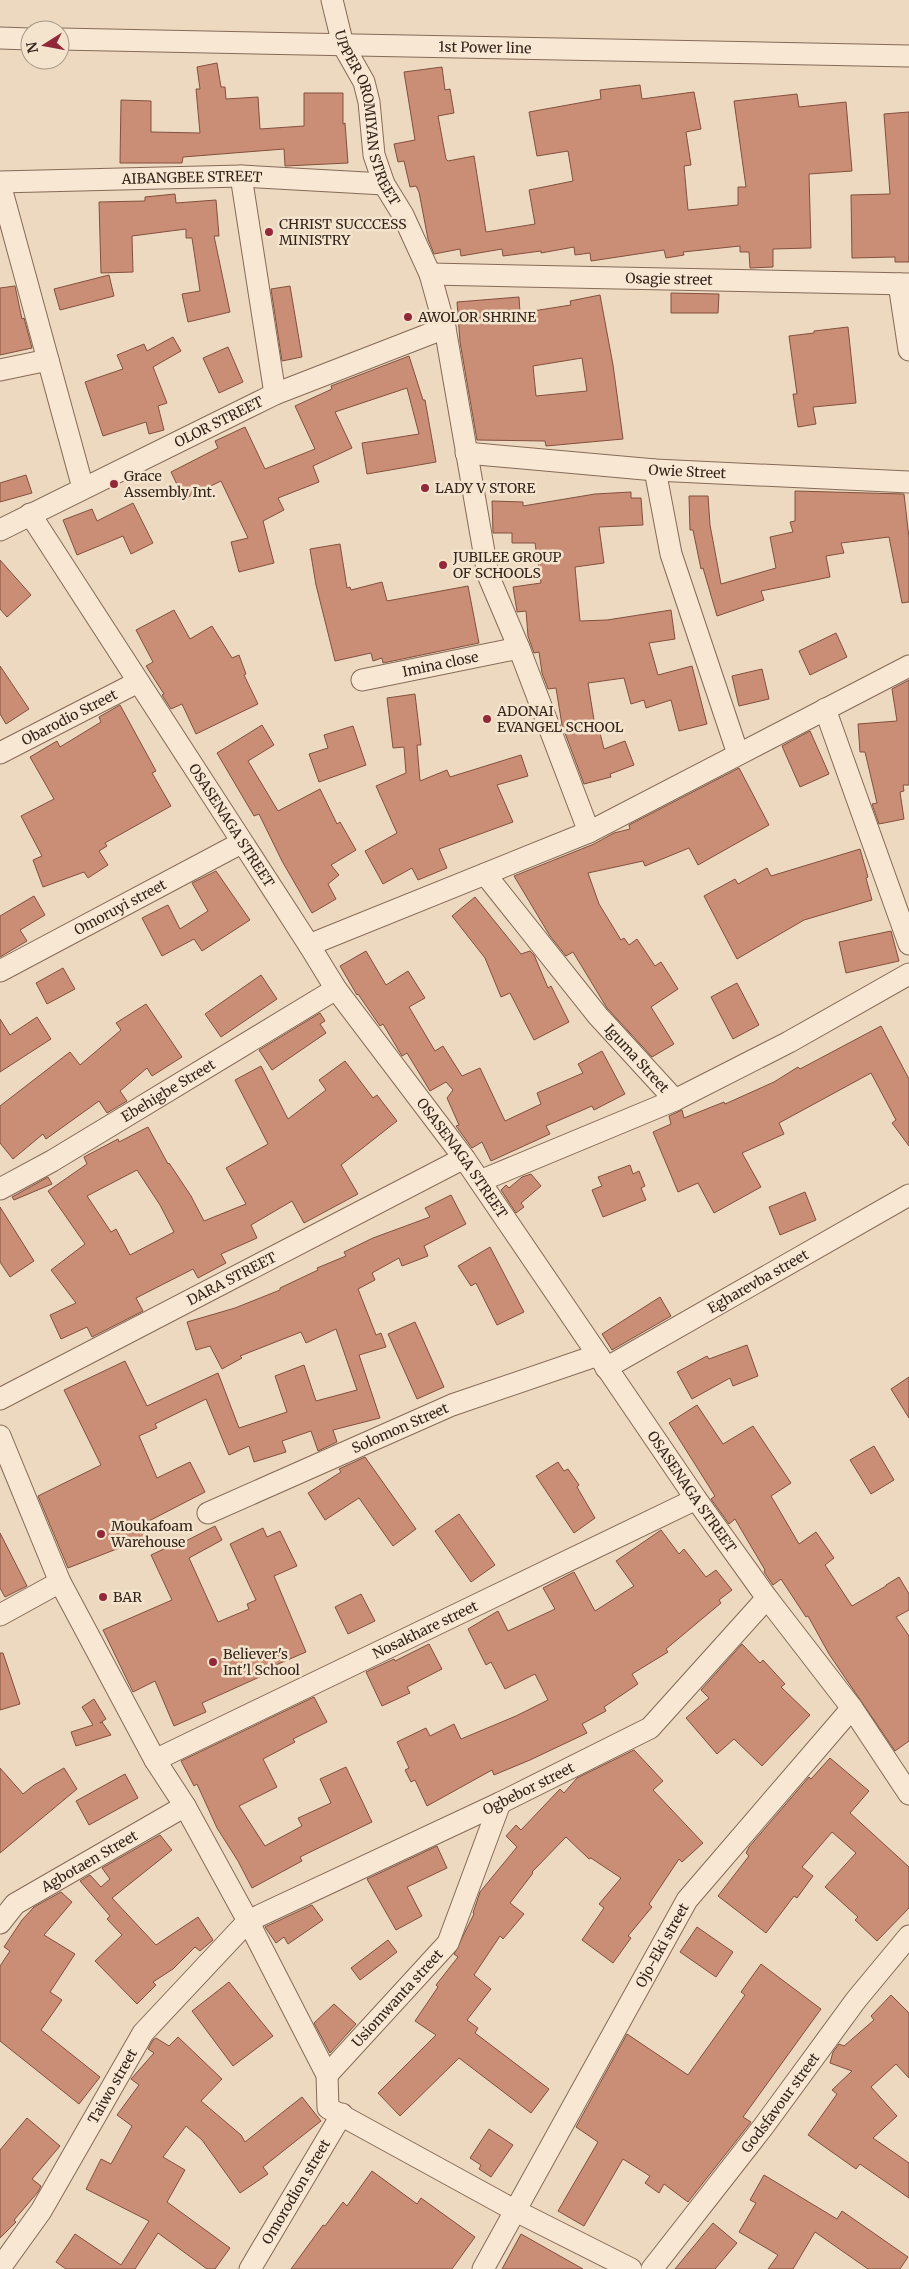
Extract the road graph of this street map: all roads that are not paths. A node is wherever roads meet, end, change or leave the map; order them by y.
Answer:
1 (332, 0) edge
2 (0, 38) edge
3 (20, 39) edge
4 (70, 39) edge
5 (343, 45) junction
6 (909, 56) edge
7 (241, 176) junction
8 (0, 183) edge
9 (384, 184) junction
10 (430, 274) junction
11 (904, 284) edge
12 (445, 328) junction
13 (909, 350) edge
14 (48, 360) junction
15 (0, 370) edge
16 (275, 394) junction
17 (466, 453) junction
18 (655, 470) junction
19 (909, 482) edge
20 (83, 488) junction
21 (30, 514) junction
22 (0, 530) edge
23 (519, 648) junction
24 (909, 666) edge
25 (362, 680) dead end
26 (138, 682) junction
27 (825, 709) junction
28 (0, 753) edge
29 (738, 754) junction
30 (589, 832) junction
31 (241, 843) junction
32 (485, 874) junction
33 (909, 944) edge
34 (309, 945) junction
35 (0, 971) edge
36 (909, 974) edge
37 (336, 989) junction
38 (675, 1100) junction
39 (464, 1158) junction
40 (480, 1180) junction
41 (0, 1189) edge
42 (909, 1195) edge
43 (602, 1361) junction
44 (0, 1399) edge
45 (0, 1436) edge
46 (696, 1499) junction
47 (208, 1513) dead end
48 (60, 1582) junction
49 (767, 1598) junction
50 (0, 1616) edge
51 (852, 1708) junction
52 (155, 1760) junction
53 (909, 1794) edge
54 (500, 1803) junction
55 (185, 1806) junction
56 (248, 1921) junction
57 (0, 1923) edge
58 (909, 1936) edge
59 (327, 2075) junction
60 (342, 2114) junction
61 (514, 2210) junction
62 (0, 2268) edge
63 (250, 2269) edge
64 (483, 2269) edge
65 (631, 2269) edge
66 (652, 2269) edge

1 - 5 street, UPPER OROMIYAN STREET
2 - 3 street
4 - 5 street, 1st Power line
5 - 6 street, 1st Power line
5 - 9 street, UPPER OROMIYAN STREET
7 - 8 street, AIBANGBEE STREET
7 - 9 street, AIBANGBEE STREET
7 - 16 street
8 - 14 street
9 - 10 street, UPPER OROMIYAN STREET
10 - 11 street, Osagie street
10 - 12 street, UPPER OROMIYAN STREET
11 - 13 street
12 - 16 street, OLOR STREET
12 - 17 street, UPPER OROMIYAN STREET
14 - 15 street
14 - 20 street
16 - 20 street, OLOR STREET
17 - 18 street, Owie Street
17 - 23 street, UPPER OROMIYAN STREET
18 - 19 street, Owie Street
18 - 29 street
20 - 21 street, OLOR STREET
21 - 22 street, OLOR STREET
21 - 26 street, OSASENAGA STREET
23 - 25 street, Imina close
23 - 30 street, UPPER OROMIYAN STREET
24 - 27 street
26 - 28 street, Obarodio Street
26 - 31 street, OSASENAGA STREET
27 - 29 street
27 - 33 street
29 - 30 street
30 - 32 street
31 - 34 street, OSASENAGA STREET
31 - 35 street, Omoruyi street
32 - 34 street
32 - 38 street, Iguma Street
34 - 37 street, OSASENAGA STREET
36 - 38 street
37 - 39 street, OSASENAGA STREET
37 - 41 street, Ebehigbe Street
38 - 40 street, Iguma Street
39 - 40 street, OSASENAGA STREET
39 - 44 street, DARA STREET
40 - 43 street, OSASENAGA STREET
42 - 43 street, Egharevba street
43 - 46 street, OSASENAGA STREET
43 - 47 street, Solomon Street
45 - 48 street
46 - 49 street, OSASENAGA STREET
46 - 52 street, Nosakhare street
48 - 50 street
48 - 52 street
49 - 51 street, OSASENAGA STREET
49 - 54 street, Ogbebor street
51 - 53 street, OSASENAGA STREET
51 - 61 street, Ojo-Eki street
52 - 55 street
54 - 56 street, Ogbebor street
54 - 59 street, Usiomwanta street
55 - 56 street
55 - 57 street, Agbotaen Street
56 - 59 street
56 - 62 street, Taiwo street
58 - 66 street, Godsfavour street
59 - 60 street
60 - 61 street
60 - 63 street, Omorodion street
61 - 64 street
61 - 65 street

